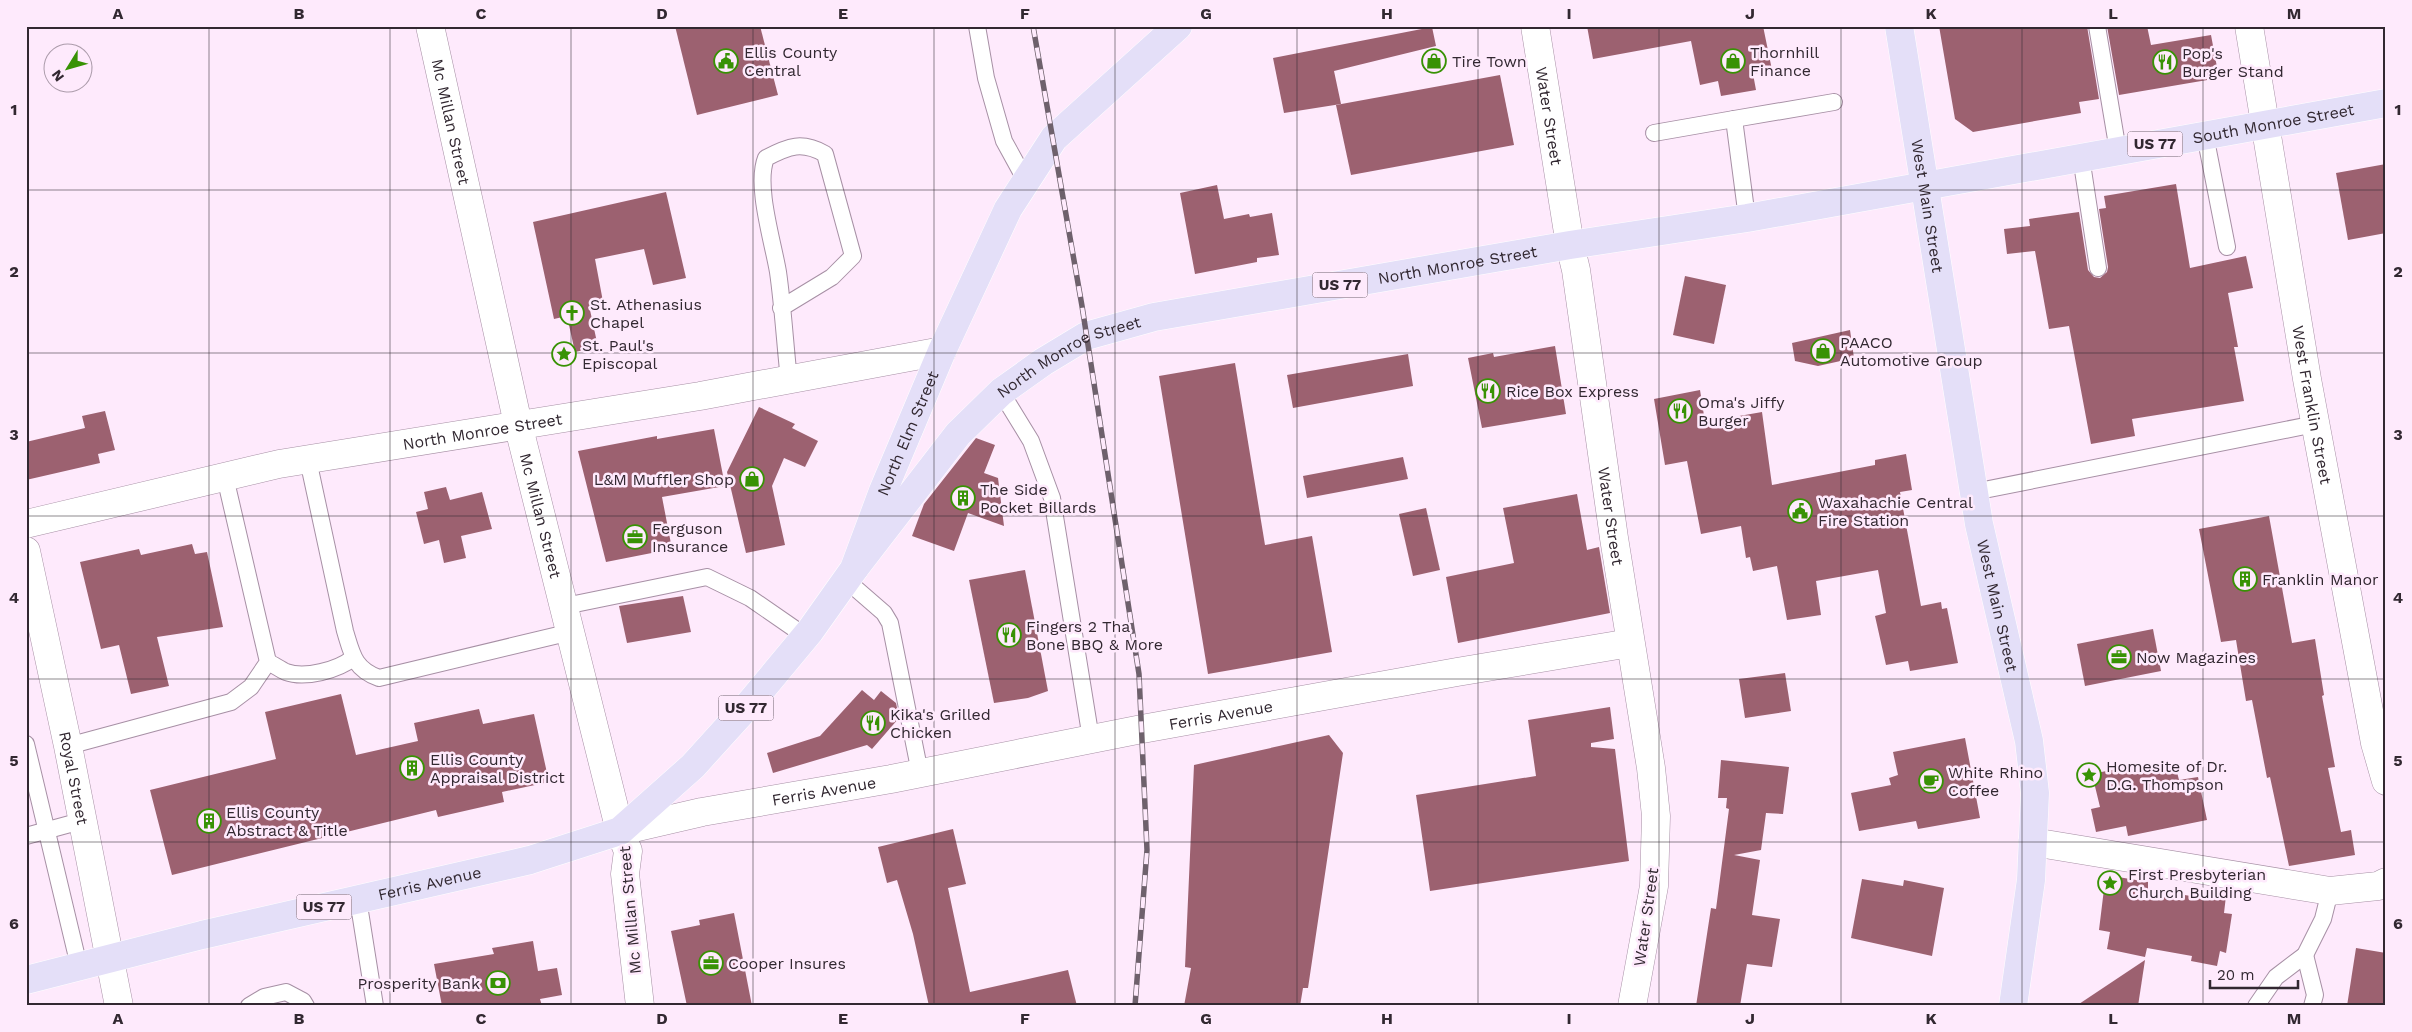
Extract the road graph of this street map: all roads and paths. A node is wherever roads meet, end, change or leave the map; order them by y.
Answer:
1 (430, 26) edge
2 (977, 26) edge
3 (1178, 26) edge
4 (1536, 26) edge
5 (1898, 26) edge
6 (2097, 26) edge
7 (2248, 26) edge
8 (1834, 102) dead end
9 (2386, 103) edge
10 (1734, 119) junction
11 (2265, 124) junction
12 (1654, 133) dead end
13 (2205, 135) junction
14 (2118, 150) junction
15 (2081, 157) junction
16 (1026, 181) junction
17 (1924, 185) junction
18 (1747, 218) junction
19 (1570, 246) junction
20 (2227, 247) dead end
21 (2098, 268) dead end
22 (782, 308) junction
23 (942, 351) junction
24 (788, 380) junction
25 (1000, 392) junction
26 (518, 424) junction
27 (2315, 424) junction
28 (308, 460) junction
29 (225, 477) junction
30 (1974, 492) junction
31 (26, 524) edge
32 (26, 551) edge
33 (850, 574) junction
34 (565, 606) junction
35 (571, 632) junction
36 (805, 636) junction
37 (1630, 643) junction
38 (353, 658) junction
39 (268, 662) junction
40 (1091, 739) junction
41 (26, 744) edge
42 (68, 746) junction
43 (920, 773) junction
44 (2386, 781) edge
45 (82, 821) junction
46 (48, 830) junction
47 (620, 831) junction
48 (26, 836) edge
49 (2033, 842) junction
50 (2386, 882) edge
51 (2330, 891) junction
52 (358, 900) junction
53 (2305, 955) junction
54 (109, 958) junction
55 (79, 966) junction
56 (26, 980) edge
57 (119, 1006) edge
58 (249, 1006) edge
59 (306, 1006) edge
60 (375, 1006) edge
61 (640, 1006) edge
62 (1632, 1006) edge
63 (2012, 1006) edge
64 (2256, 1006) edge
65 (2312, 1006) edge

1 - 26 street, Mc Millan Street
2 - 16 lane
3 - 16 main road, North Elm Street / US 77
4 - 19 street, Water Street
5 - 17 main road, West Main Street
6 - 14 lane
7 - 11 street, West Franklin Street
8 - 10 lane
9 - 11 main road, South Monroe Street / US 77
10 - 12 lane
10 - 18 lane
11 - 13 main road, South Monroe Street / US 77
11 - 27 street, West Franklin Street
13 - 14 main road, South Monroe Street / US 77
13 - 20 lane
14 - 15 main road, South Monroe Street / US 77
15 - 17 main road, South Monroe Street / US 77
15 - 21 lane
16 - 23 main road, North Elm Street / US 77
17 - 18 main road, North Monroe Street / US 77
17 - 30 main road, West Main Street
18 - 19 main road, North Monroe Street / US 77
19 - 25 main road, North Monroe Street / US 77
19 - 37 street, Water Street
22 - 22 lane
22 - 24 lane
23 - 24 street, North Monroe Street
23 - 33 main road, North Elm Street / US 77
24 - 26 street, North Monroe Street
25 - 33 main road, North Monroe Street / US 77
25 - 40 lane
26 - 28 street, North Monroe Street
26 - 34 street, Mc Millan Street
27 - 30 lane
27 - 44 street, West Franklin Street
28 - 29 street, North Monroe Street
28 - 38 lane
29 - 31 street, North Monroe Street
29 - 39 lane
30 - 49 main road, West Main Street
32 - 42 street, Royal Street
33 - 36 main road, North Elm Street / US 77
33 - 43 lane
34 - 35 street, Mc Millan Street
34 - 36 lane
35 - 38 lane
35 - 47 street, Mc Millan Street
36 - 47 main road, North Elm Street / US 77
37 - 40 street, Ferris Avenue
37 - 62 street, Water Street
38 - 39 lane
39 - 42 lane
40 - 43 street, Ferris Avenue
41 - 46 lane
42 - 45 street, Royal Street
43 - 47 street, Ferris Avenue
45 - 46 lane
45 - 54 street, Royal Street
46 - 48 lane
46 - 55 lane
47 - 52 main road, Ferris Avenue / US 77
47 - 61 street, Mc Millan Street
49 - 51 street
49 - 63 main road, West Main Street
50 - 51 street
51 - 53 lane
52 - 54 main road, Ferris Avenue / US 77
52 - 60 lane
53 - 64 lane
53 - 65 lane
54 - 55 main road, Ferris Avenue / US 77
54 - 57 street, Royal Street
55 - 56 main road, Ferris Avenue / US 77
58 - 59 lane

